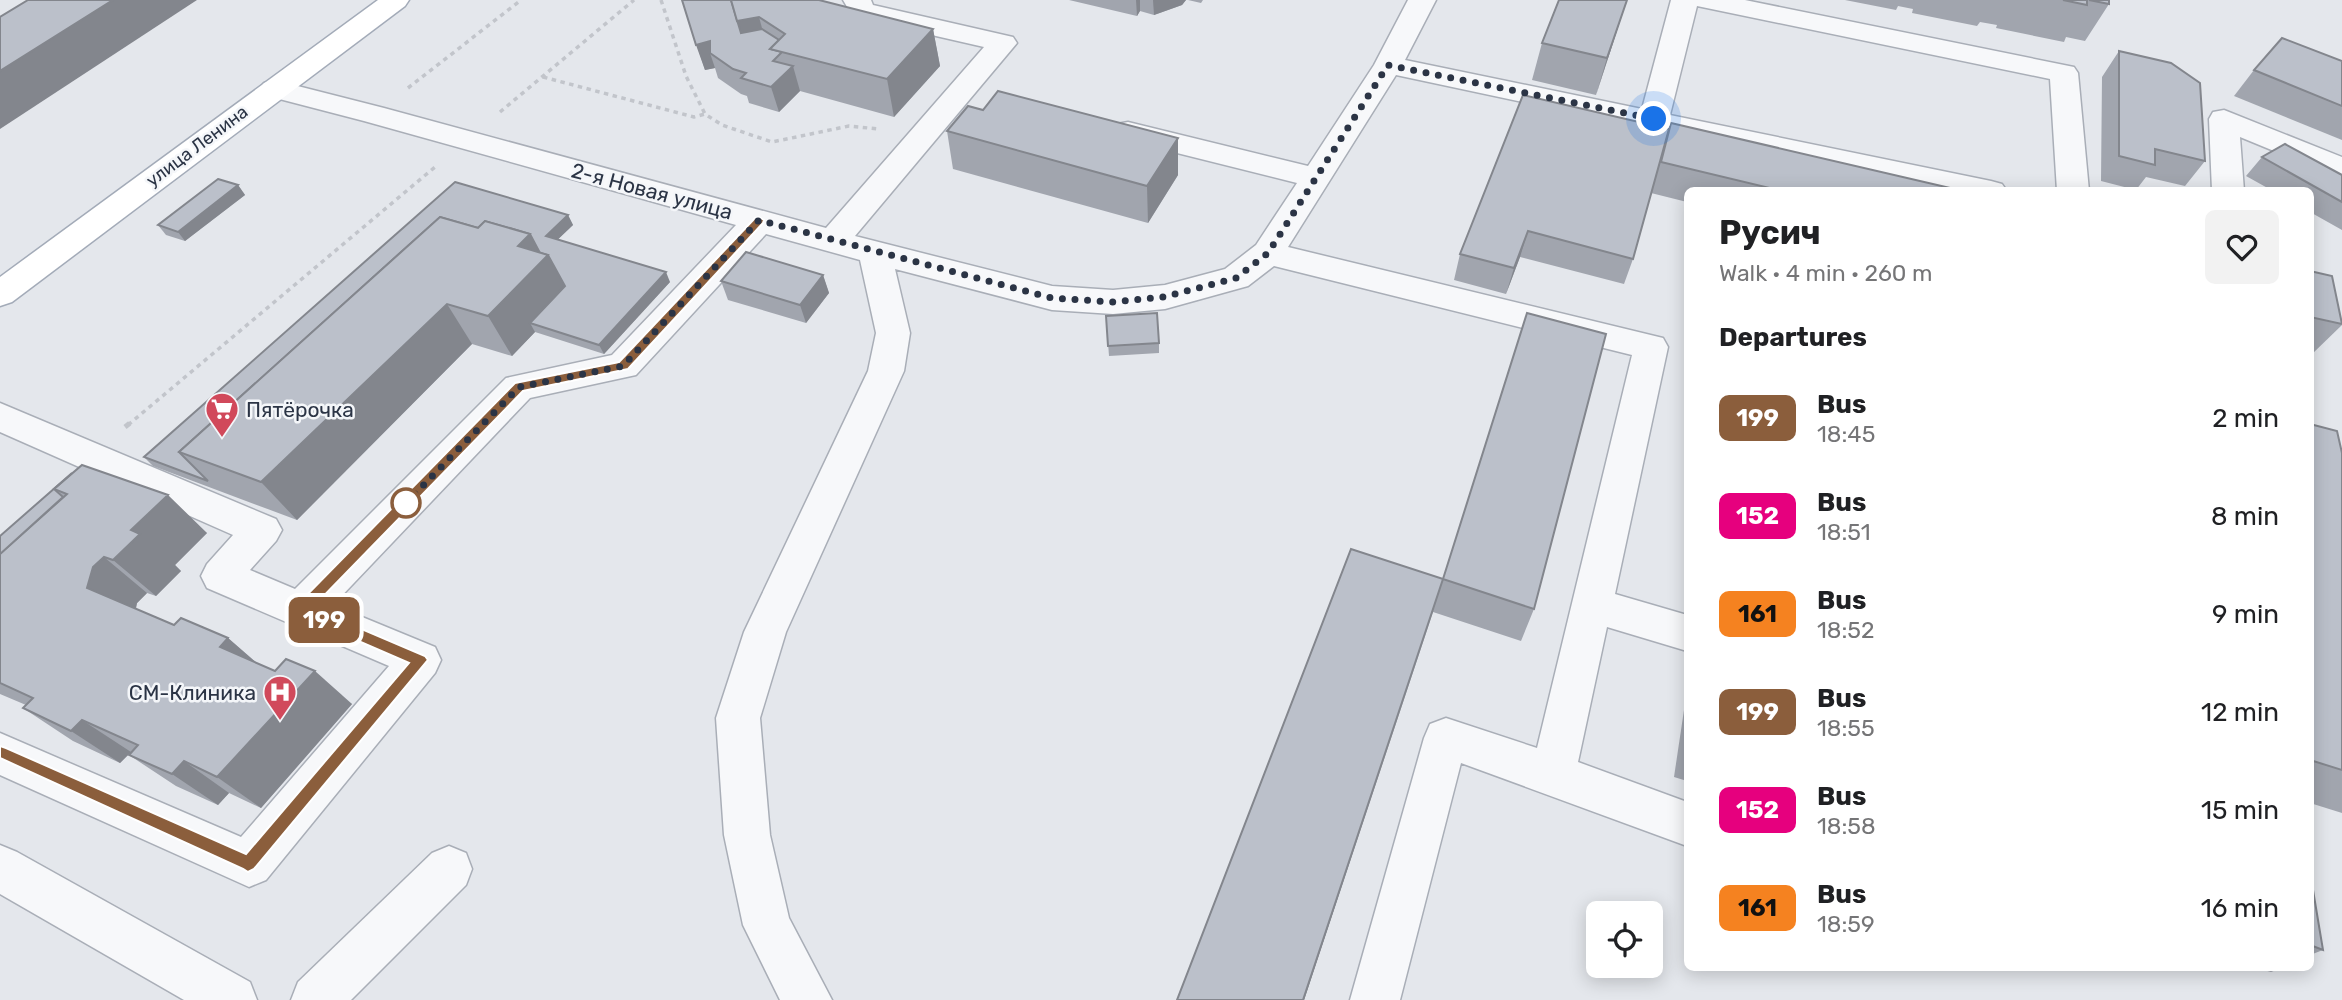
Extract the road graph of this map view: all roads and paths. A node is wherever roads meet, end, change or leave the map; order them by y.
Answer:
1 (395, 0) edge
2 (520, 0) edge
3 (634, 0) edge
4 (661, 0) edge
5 (857, 0) edge
6 (1422, 0) edge
7 (1685, 0) edge
8 (1704, 0) edge
9 (1388, 65) junction
10 (542, 77) junction
11 (274, 89) junction
12 (374, 114) junction
13 (705, 114) junction
14 (1654, 119) junction
15 (1106, 126) edge
16 (920, 139) junction
17 (467, 140) junction
18 (2342, 169) edge
19 (1317, 178) junction
20 (1972, 187) edge
21 (2073, 187) edge
22 (2228, 187) edge
23 (759, 220) junction
24 (833, 241) junction
25 (875, 253) junction
26 (1268, 253) junction
27 (0, 295) edge
28 (0, 417) edge
29 (115, 436) dead end
30 (1592, 606) junction
31 (301, 610) junction
32 (1684, 632) edge
33 (0, 753) edge
34 (1553, 774) junction
35 (1684, 823) edge
36 (0, 868) edge
37 (449, 869) dead end
38 (232, 1000) edge
39 (316, 1000) edge
40 (807, 1000) edge
41 (1375, 1000) edge

1 - 11 main road, улица Ленина
2 - 12 path
3 - 10 path
4 - 13 path
5 - 16 street
6 - 9 street, 2-я Новая улица
7 - 14 street
8 - 21 street
9 - 14 street
9 - 19 street, 2-я Новая улица
10 - 13 path
10 - 17 path
11 - 12 street, 2-я Новая улица
11 - 27 main road, улица Ленина
12 - 17 street, 2-я Новая улица
13 - 16 path
14 - 20 street
15 - 19 street
16 - 24 street
17 - 23 street, 2-я Новая улица
17 - 29 path
18 - 22 street
19 - 26 street, 2-я Новая улица
23 - 24 street, 2-я Новая улица
23 - 31 street
24 - 25 street, 2-я Новая улица
25 - 26 street, 2-я Новая улица
25 - 40 street
26 - 30 street
28 - 31 street
30 - 32 street
30 - 34 street
31 - 33 street
34 - 35 street
34 - 41 street
36 - 38 street
37 - 39 street

